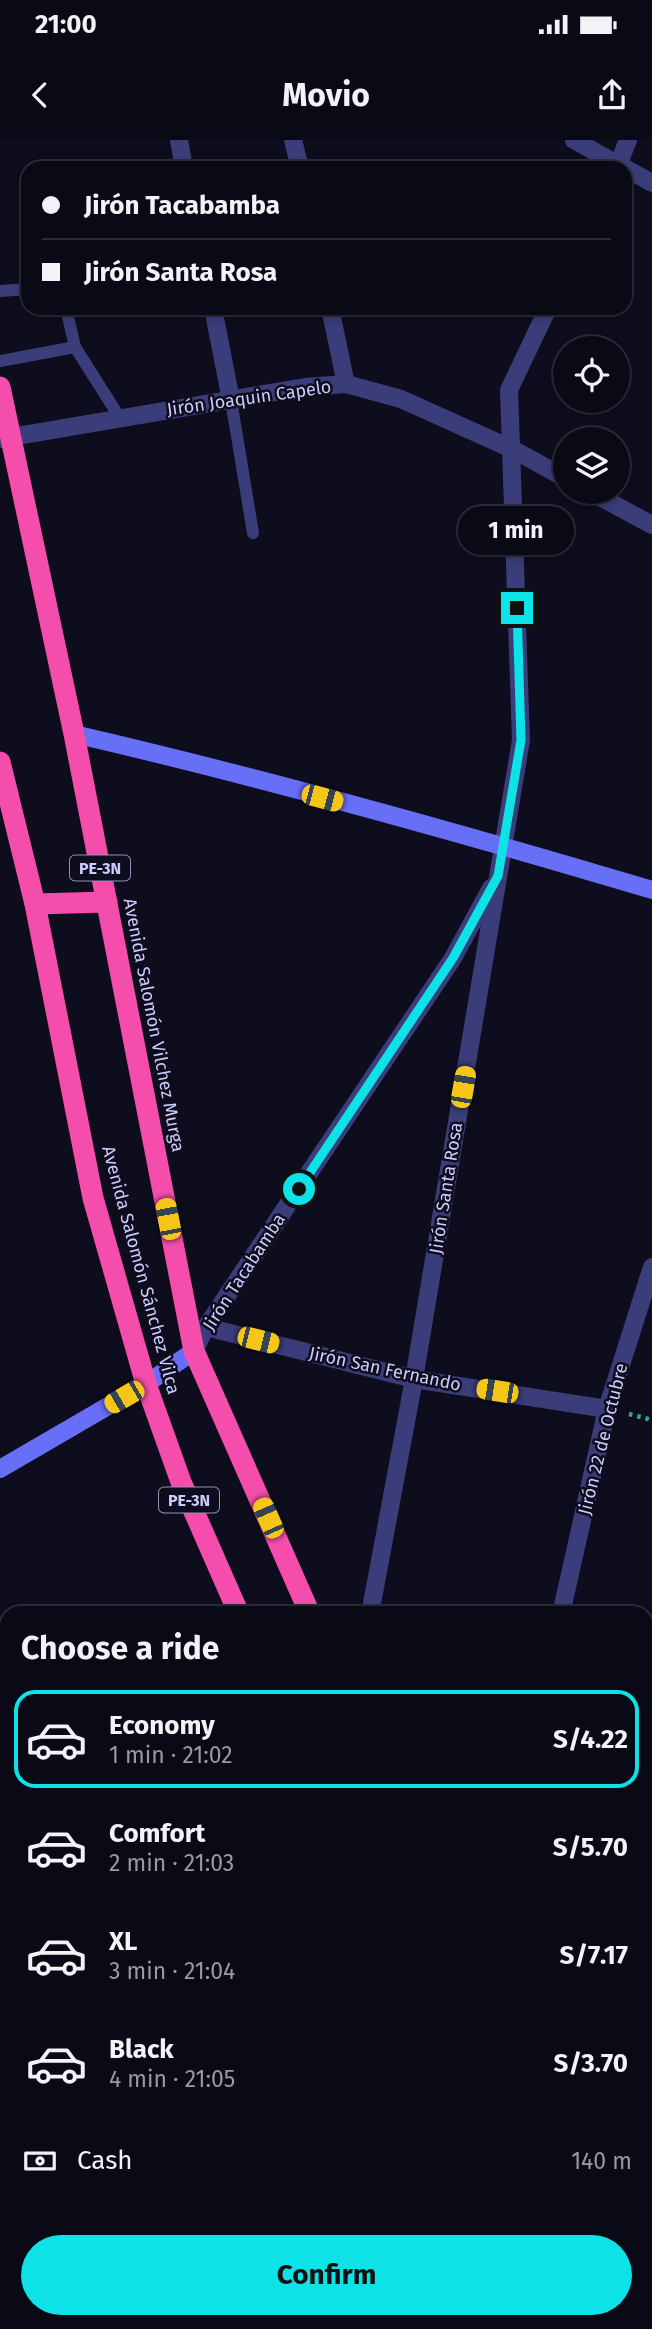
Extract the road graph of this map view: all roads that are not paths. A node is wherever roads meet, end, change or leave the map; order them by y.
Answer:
1 (178, 140) edge
2 (293, 140) edge
3 (574, 140) edge
4 (628, 140) edge
5 (182, 161) edge
6 (298, 161) edge
7 (611, 161) edge
8 (623, 161) edge
9 (632, 173) edge
10 (652, 183) edge
11 (21, 290) edge
12 (0, 291) edge
13 (68, 315) edge
14 (214, 315) edge
15 (331, 315) edge
16 (545, 315) edge
17 (75, 347) junction
18 (0, 361) edge
19 (346, 384) junction
20 (0, 387) edge
21 (231, 400) junction
22 (120, 418) junction
23 (6, 438) edge
24 (512, 449) junction
25 (553, 471) edge
26 (613, 504) edge
27 (652, 525) edge
28 (253, 533) dead end
29 (74, 734) junction
30 (0, 762) edge
31 (503, 846) junction
32 (498, 876) junction
33 (652, 890) edge
34 (107, 902) junction
35 (35, 904) junction
36 (652, 1267) edge
37 (206, 1327) junction
38 (194, 1351) junction
39 (414, 1378) junction
40 (146, 1384) junction
41 (607, 1409) junction
42 (0, 1469) edge
43 (235, 1606) edge
44 (306, 1606) edge
45 (370, 1606) edge
46 (563, 1606) edge

1 - 5 street
2 - 6 street
3 - 7 street
4 - 8 street
9 - 10 street
11 - 12 lane
13 - 17 lane
14 - 21 street
15 - 19 street
16 - 24 street, Jirón Santa Rosa
17 - 18 lane
17 - 22 lane
19 - 21 street, Jirón Joaquin Capelo
19 - 24 street, Jirón Joaquin Capelo
20 - 23 highway, Avenida Salomón Vilchez Murga / PE-3N
21 - 22 street, Jirón Joaquin Capelo
21 - 28 lane
22 - 23 street, Jirón Joaquin Capelo
23 - 29 highway, Avenida Salomón Vilchez Murga / PE-3N
24 - 25 street, Jirón Joaquin Capelo
24 - 31 street, Jirón Santa Rosa
26 - 27 street
29 - 31 street
29 - 34 highway, Avenida Salomón Vilchez Murga / PE-3N
30 - 35 highway, Avenida Salomón Sánchez Vilca / PE-3N
31 - 32 street, Jirón Santa Rosa
31 - 33 street
32 - 37 street, Jirón Tacabamba
32 - 39 street, Jirón Santa Rosa
34 - 35 highway
34 - 38 highway, Avenida Salomón Vilchez Murga / PE-3N
35 - 40 highway, Avenida Salomón Sánchez Vilca / PE-3N
36 - 41 street, Jirón 22 de Octubre
37 - 38 street, Jirón Tacabamba
37 - 39 street, Jirón San Fernando
38 - 40 street
38 - 44 highway, Avenida Salomón Vilchez Murga / PE-3N
39 - 41 street, Jirón San Fernando
39 - 45 street, Jirón Santa Rosa
40 - 42 street
40 - 43 highway, Avenida Salomón Sánchez Vilca / PE-3N
41 - 46 street, Jirón 22 de Octubre

